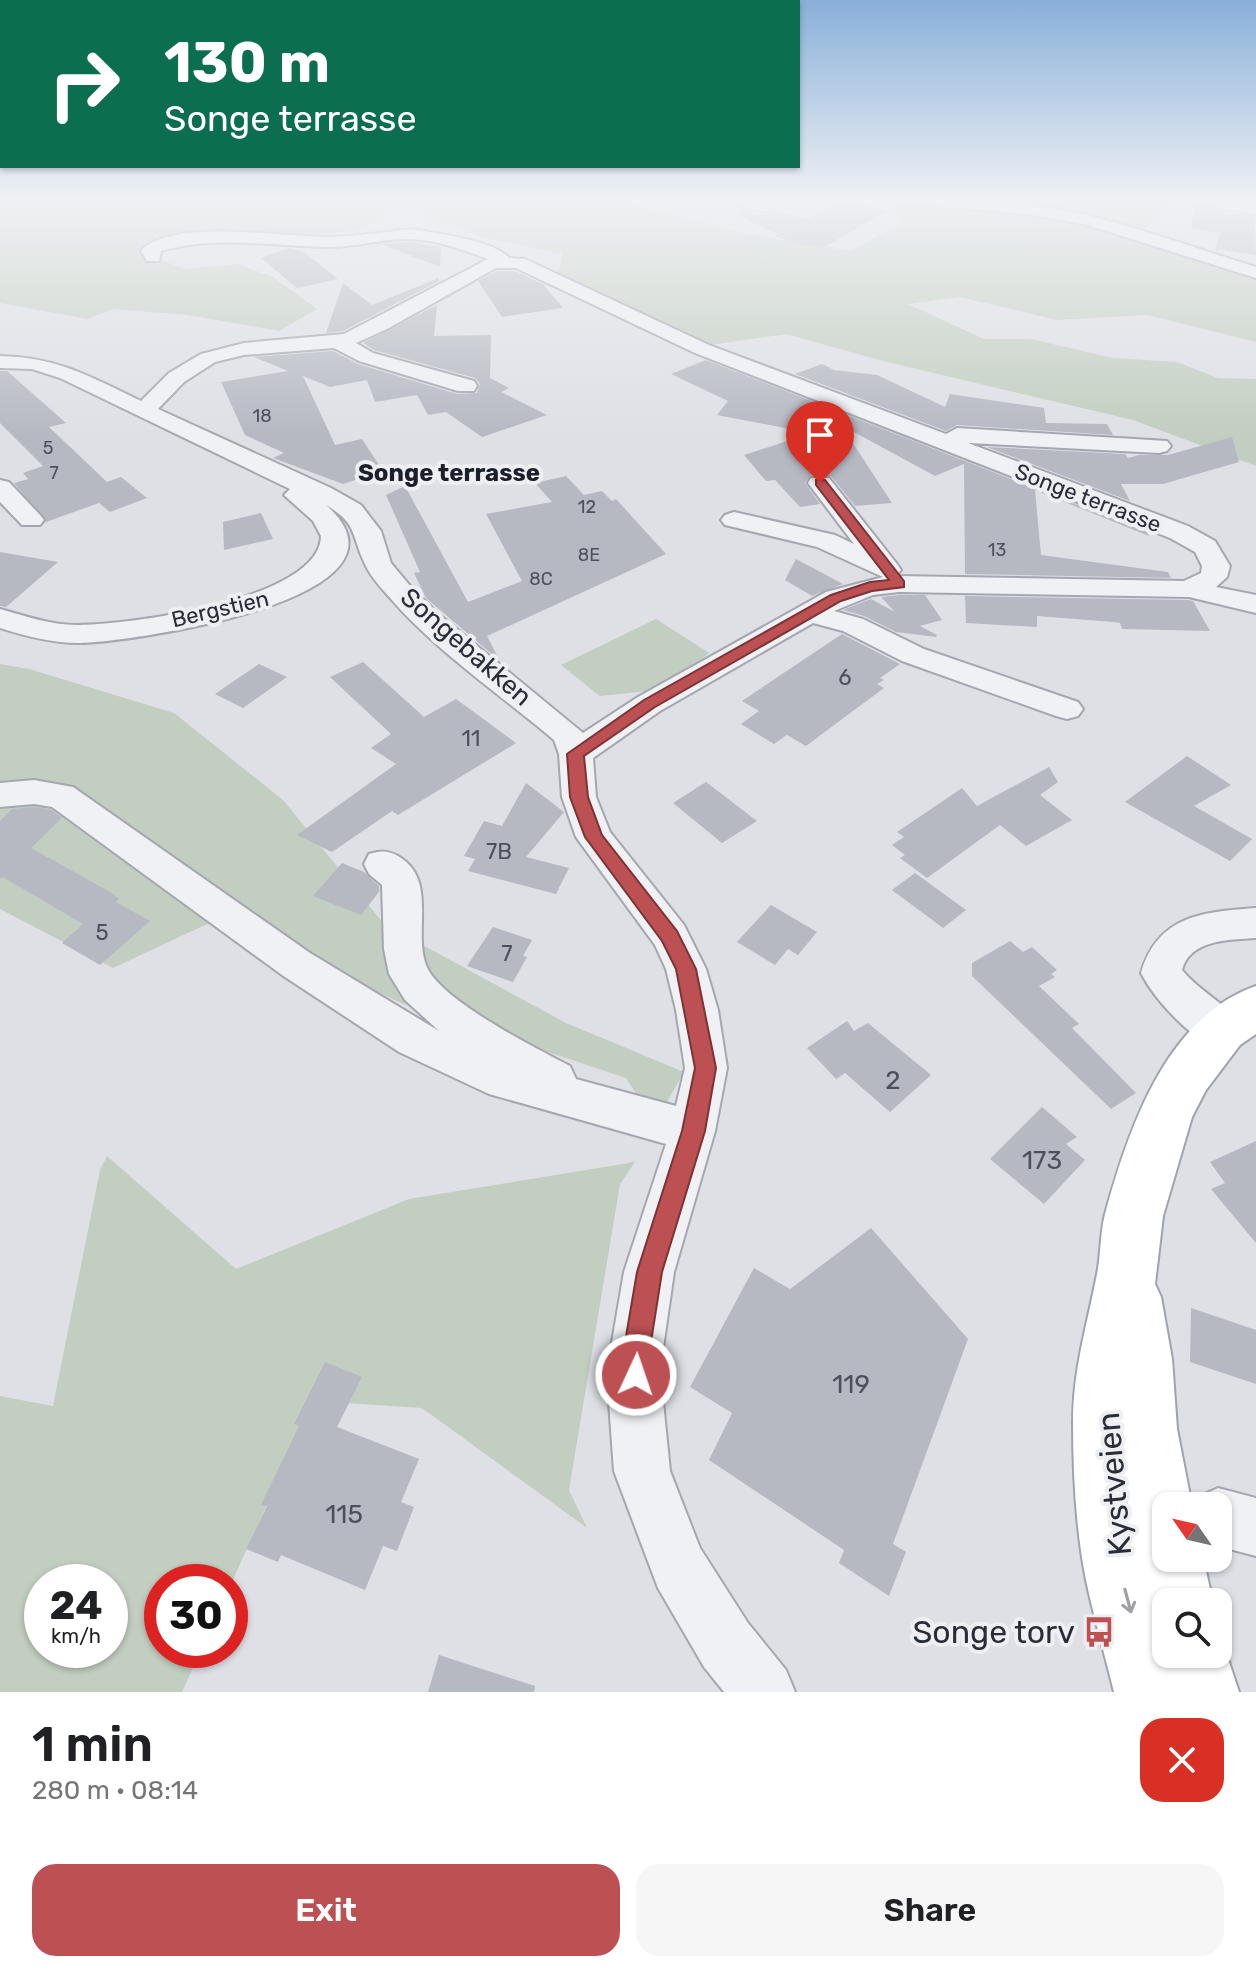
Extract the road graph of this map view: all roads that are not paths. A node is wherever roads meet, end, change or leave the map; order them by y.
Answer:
1 (468, 277) edge
2 (551, 277) edge
3 (337, 341) junction
4 (0, 362) edge
5 (466, 386) dead end
6 (145, 410) junction
7 (912, 429) junction
8 (1159, 446) dead end
9 (286, 479) junction
10 (820, 483) dead end
11 (0, 487) edge
12 (31, 520) dead end
13 (734, 520) dead end
14 (893, 577) junction
15 (1189, 589) junction
16 (1256, 604) edge
17 (811, 613) junction
18 (0, 618) edge
19 (1067, 709) dead end
20 (576, 754) junction
21 (0, 795) edge
22 (382, 864) dead end
23 (1256, 923) edge
24 (1239, 1018) edge
25 (579, 1102) junction
26 (693, 1131) junction
27 (1152, 1502) edge
28 (1232, 1526) edge
29 (1256, 1527) edge
30 (1152, 1539) edge
31 (1195, 1668) edge
32 (764, 1692) edge
33 (1152, 1692) edge
34 (1201, 1692) edge

1 - 3 street
2 - 7 street, Songe terrasse
3 - 5 street
3 - 6 street
4 - 6 street, Songebakken
6 - 9 street, Songebakken
7 - 8 street, Songe terrasse
7 - 15 street, Songe terrasse
9 - 18 street, Bergstien
9 - 20 street, Songebakken
10 - 14 street
11 - 12 street
13 - 14 street
14 - 15 street
14 - 17 street
15 - 16 street
17 - 19 street
17 - 20 street
20 - 26 street
21 - 25 street
22 - 25 street
23 - 24 street, Kystveien
24 - 27 main road, Kystveien
25 - 26 street
26 - 32 street
28 - 29 street
30 -> 33 main road, Kystveien
31 - 34 main road

